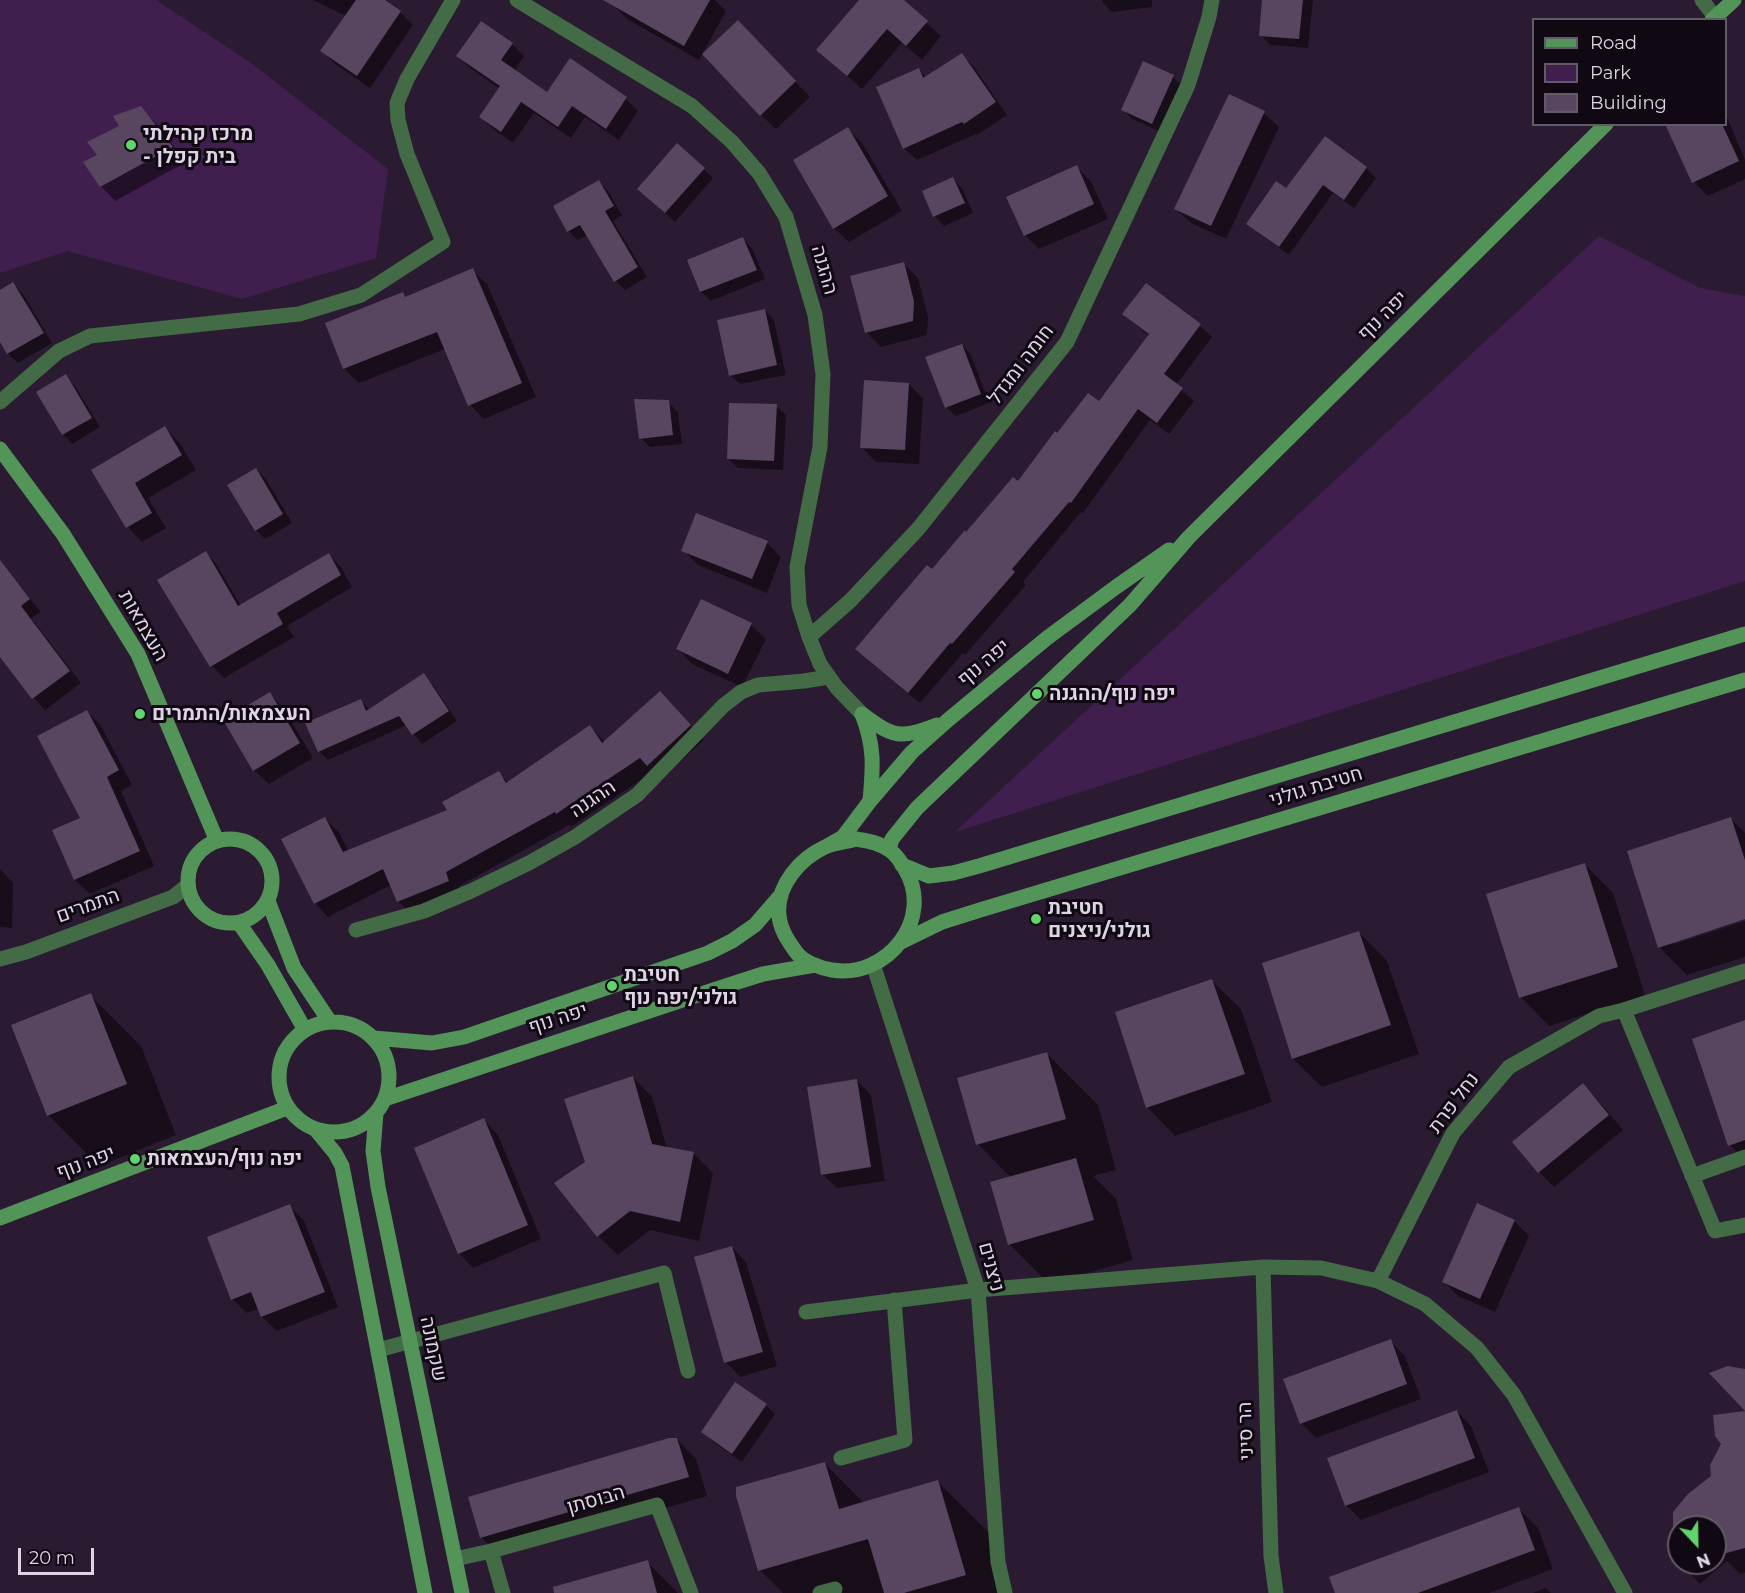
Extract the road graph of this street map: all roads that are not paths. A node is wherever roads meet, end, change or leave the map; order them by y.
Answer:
1 (453, 0) edge
2 (518, 0) edge
3 (1212, 0) edge
4 (1702, 0) edge
5 (1734, 0) edge
6 (1714, 18) edge
7 (1604, 126) edge
8 (0, 402) edge
9 (0, 449) edge
10 (1189, 537) junction
11 (1745, 634) edge
12 (809, 638) junction
13 (829, 677) junction
14 (1745, 680) edge
15 (862, 714) junction
16 (948, 720) junction
17 (870, 801) junction
18 (217, 841) junction
19 (827, 846) junction
20 (889, 849) junction
21 (902, 865) junction
22 (187, 886) junction
23 (781, 895) junction
24 (268, 901) junction
25 (239, 923) junction
26 (356, 930) dead end
27 (901, 942) junction
28 (0, 958) edge
29 (873, 964) junction
30 (815, 965) junction
31 (1745, 971) edge
32 (1624, 1010) junction
33 (330, 1022) junction
34 (305, 1030) junction
35 (374, 1038) junction
36 (385, 1099) junction
37 (287, 1108) junction
38 (376, 1113) junction
39 (316, 1130) junction
40 (1745, 1157) edge
41 (1692, 1176) junction
42 (0, 1218) edge
43 (1745, 1225) edge
44 (1263, 1267) junction
45 (1378, 1281) junction
46 (978, 1290) junction
47 (894, 1300) junction
48 (806, 1312) dead end
49 (410, 1341) junction
50 (378, 1350) junction
51 (688, 1371) dead end
52 (841, 1458) dead end
53 (491, 1551) junction
54 (455, 1559) junction
55 (425, 1593) edge
56 (462, 1593) edge
57 (503, 1593) edge
58 (691, 1593) edge
59 (1005, 1593) edge
60 (1276, 1593) edge
61 (1625, 1593) edge

1 - 8 street
2 - 12 street, ההגנה
3 - 12 street, חומה ומגדל
4 - 6 street
5 - 6 street
7 - 10 street, יפה נוף
9 - 18 street, העצמאות
10 - 16 street, יפה נוף
10 - 20 street, יפה נוף
11 - 21 street, חטיבת גולני
12 - 13 street, ההגנה
13 - 15 street, ההגנה
13 - 26 street, ההגנה
14 - 27 street, חטיבת גולני
15 - 16 street
15 - 17 street
16 - 17 street, יפה נוף
17 - 19 street, יפה נוף
18 - 22 street
18 - 24 street
19 - 20 street
19 - 23 street
20 - 21 street
21 - 27 street
22 - 25 street
22 - 28 street, התמרים
23 - 30 street
23 - 35 street, יפה נוף
24 - 25 street
24 - 33 street
25 - 34 street
27 - 29 street
29 - 30 street
29 - 46 street, ניצנים
30 - 36 street, יפה נוף
31 - 32 street, נחל פרת
32 - 41 street
32 - 45 street, נחל פרת
33 - 34 street
33 - 35 street
34 - 37 street
35 - 36 street
36 - 38 street
37 - 39 street
37 - 42 street, יפה נוף
38 - 39 street
38 - 49 street, שקמונה
39 - 50 street
40 - 41 street
41 - 43 street
44 - 45 street
44 - 46 street
44 - 60 street, הר סיני
45 - 61 street
46 - 47 street
46 - 59 street, ניצנים
47 - 48 street
47 - 52 street
49 - 50 street
49 - 51 street
49 - 54 street, שקמונה
50 - 55 street
53 - 54 street, הבוסתן
53 - 57 street
53 - 58 street, הבוסתן
54 - 56 street, שקמונה

